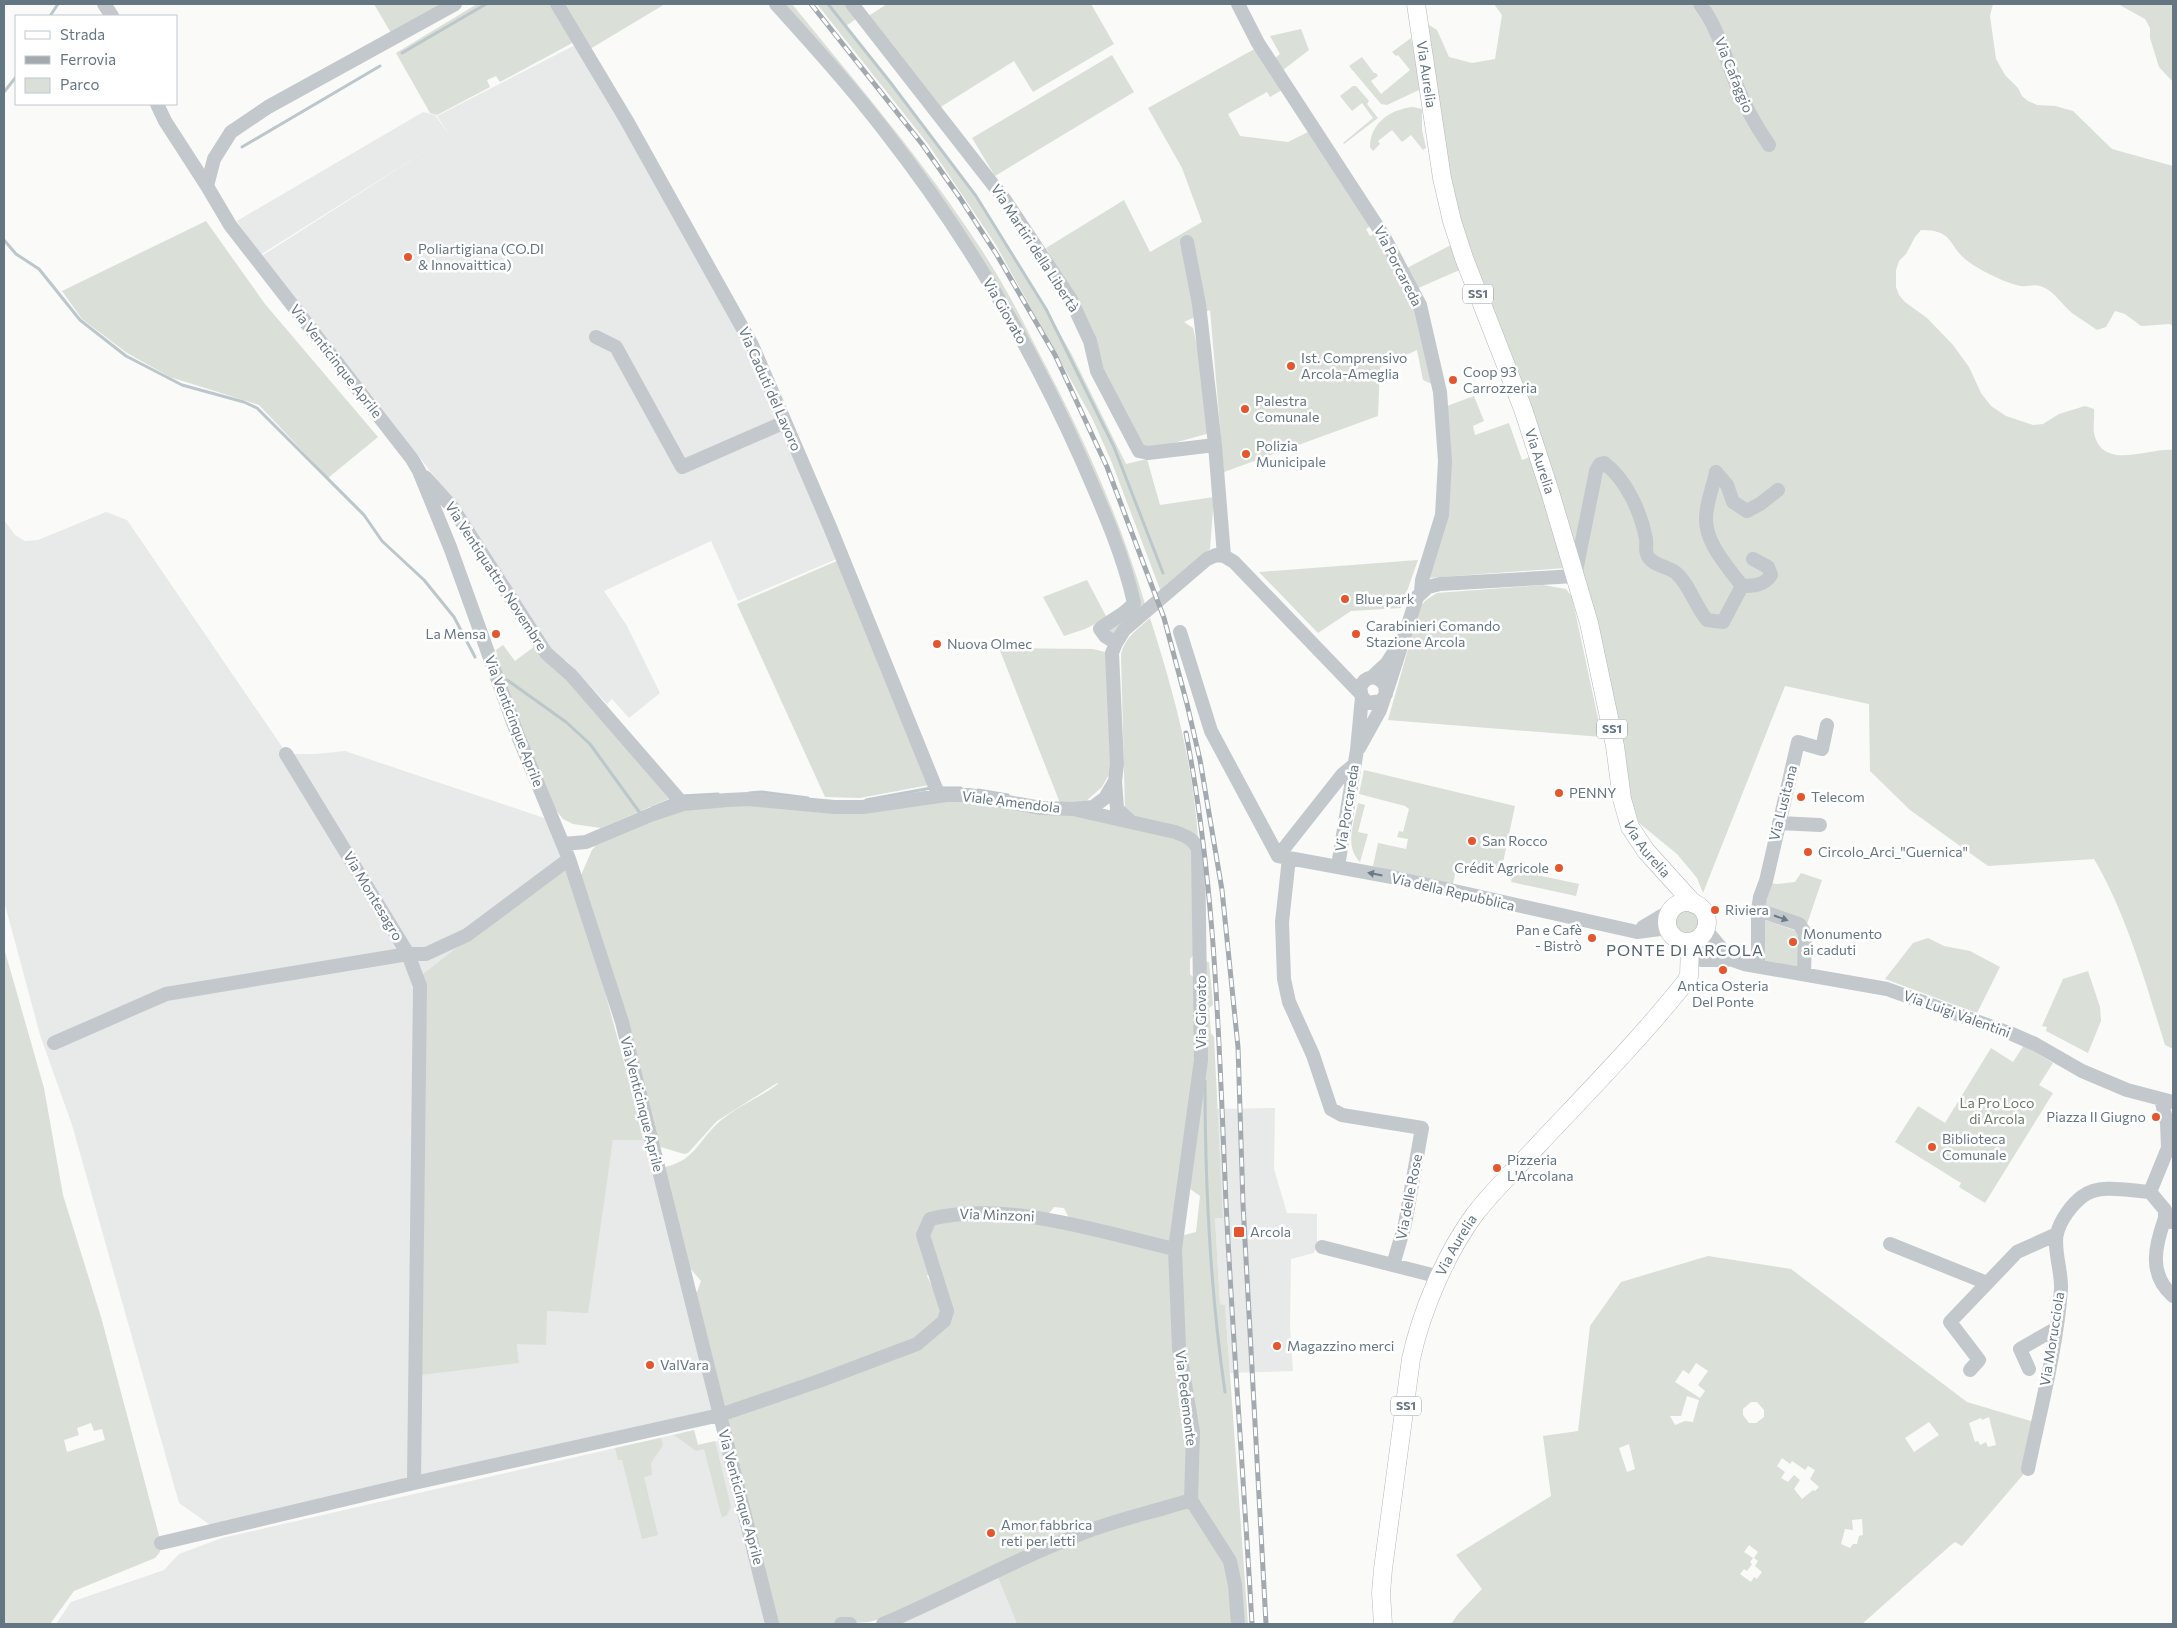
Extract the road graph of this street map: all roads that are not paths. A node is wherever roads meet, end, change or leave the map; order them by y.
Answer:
1 (104, 4) edge
2 (455, 4) edge
3 (557, 4) edge
4 (776, 4) edge
5 (852, 4) edge
6 (1238, 4) edge
7 (1416, 4) edge
8 (1700, 4) edge
9 (111, 15) edge
10 (157, 105) edge
11 (1769, 145) dead end
12 (207, 186) junction
13 (1186, 242) dead end
14 (596, 337) dead end
15 (785, 422) junction
16 (1215, 445) junction
17 (420, 471) junction
18 (1778, 490) dead end
19 (1224, 556) junction
20 (1753, 559) dead end
21 (1575, 576) junction
22 (1742, 586) junction
23 (1421, 592) junction
24 (1180, 632) dead end
25 (1404, 635) junction
26 (1116, 643) junction
27 (1337, 667) junction
28 (1369, 678) junction
29 (1385, 694) junction
30 (1361, 695) junction
31 (1827, 725) dead end
32 (1357, 750) junction
33 (286, 754) dead end
34 (1354, 765) junction
35 (1115, 782) junction
36 (937, 790) junction
37 (678, 798) junction
38 (1073, 809) junction
39 (1130, 821) junction
40 (1779, 823) junction
41 (1820, 825) dead end
42 (563, 844) junction
43 (1283, 857) junction
44 (569, 859) junction
45 (1338, 866) junction
46 (1665, 873) junction
47 (1694, 904) junction
48 (1758, 910) junction
49 (1671, 915) junction
50 (1698, 938) junction
51 (408, 954) junction
52 (1701, 960) junction
53 (1730, 960) junction
54 (1758, 966) junction
55 (1804, 974) junction
56 (1689, 976) junction
57 (54, 1043) dead end
58 (2167, 1100) edge
59 (2150, 1192) junction
60 (2169, 1221) edge
61 (2057, 1234) junction
62 (1890, 1244) dead end
63 (1322, 1247) dead end
64 (1175, 1249) junction
65 (1392, 1265) junction
66 (1440, 1277) junction
67 (1986, 1283) junction
68 (2173, 1296) edge
69 (2055, 1329) junction
70 (2029, 1369) dead end
71 (1970, 1370) dead end
72 (720, 1415) junction
73 (2028, 1469) dead end
74 (414, 1483) junction
75 (1191, 1500) junction
76 (161, 1543) dead end
77 (772, 1624) edge
78 (841, 1624) edge
79 (850, 1624) edge
80 (884, 1624) edge
81 (1238, 1624) edge
82 (1383, 1624) edge

1 - 9 street
2 - 12 street
3 - 15 street, Via Caduti del Lavoro
4 - 26 street, Via Giovato
5 - 16 street, Via Martiri della Libertà
6 - 23 street, Via Porcareda
7 - 21 main road, Via Aurelia / SS1
8 - 11 street, Via Cafaggio
10 - 12 street
12 - 17 street, Via Venticinque Aprile
13 - 16 street
14 - 15 street
15 - 36 street, Via Caduti del Lavoro
16 - 19 street
17 - 37 street, Via Ventiquattro Novembre
17 - 42 street, Via Venticinque Aprile
18 - 22 street
19 - 26 street
19 - 27 street
20 - 22 street
21 - 22 street
21 - 23 street
21 - 46 main road, Via Aurelia / SS1
23 - 25 street, Via Porcareda
24 - 43 street
25 - 28 street
25 - 29 street
26 - 35 street
27 - 28 street
27 - 30 street
28 - 29 street
28 - 30 street
29 - 30 street
29 - 32 street
30 - 32 street
31 - 40 street, Via Lusitana
32 - 34 street, Via Porcareda
33 - 51 street, Via Montesagro
34 - 43 street
34 - 45 street, Via Porcareda
35 - 38 street, Viale Amendola
35 - 39 street
36 - 37 street, Viale Amendola
36 - 38 street, Viale Amendola
37 - 42 street, Viale Amendola
38 - 39 street, Via Giovato
39 - 64 street, Via Giovato
40 - 41 street
40 - 48 street, Via Lusitana
42 - 44 street, Via Venticinque Aprile
43 - 45 street, Via della Repubblica
43 - 65 street, Via delle Rose
44 - 51 street, Via Montesagro
44 - 72 street, Via Venticinque Aprile
49 -> 45 street, Via della Repubblica
46 - 47 main road, Via Aurelia / SS1
46 - 49 main road, SS1
47 - 49 main road
47 - 50 main road, SS1
48 - 54 street, Via Lusitana
48 -> 55 street
49 - 50 main road
50 - 52 main road, SS1
50 - 53 street, Via Luigi Valentini
50 - 56 main road, SS1
51 - 57 street
51 - 74 street
52 - 53 street, Via Luigi Valentini
52 - 56 main road, SS1
53 - 54 street, Via Luigi Valentini
54 - 55 street, Via Luigi Valentini
55 - 58 street, Via Luigi Valentini
56 - 66 main road, Via Aurelia / SS1
58 - 59 street
59 - 60 street
59 - 61 street
60 - 68 street
61 - 67 street
61 - 69 street, Via Morucciola
62 - 67 street
63 - 65 street
64 - 72 street, Via Minzoni
64 - 75 street, Via Pedemonte
65 - 66 street
66 - 82 main road, Via Aurelia / SS1
67 - 71 street
69 - 70 street
69 - 73 street, Via Morucciola
72 - 74 street
72 - 77 street, Via Venticinque Aprile
74 - 76 street
75 - 80 street
75 - 81 street
78 - 79 street

